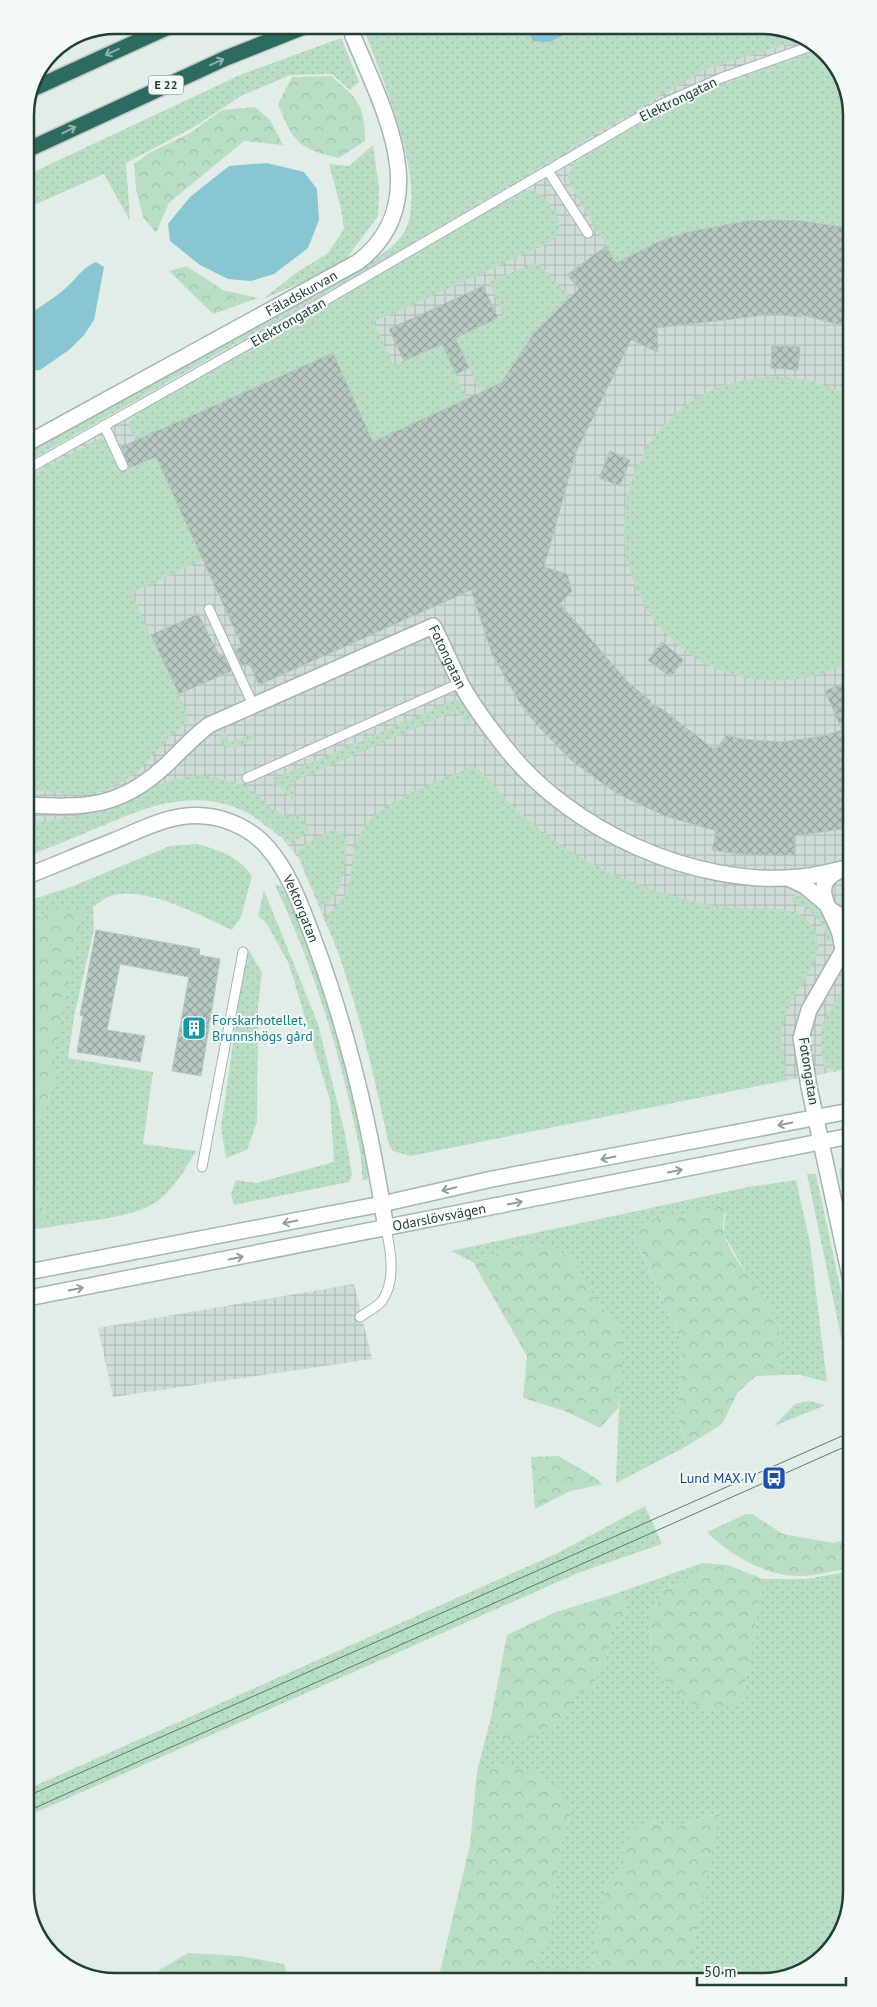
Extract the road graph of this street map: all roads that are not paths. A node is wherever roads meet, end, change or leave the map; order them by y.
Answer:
1 (152, 34) edge
2 (286, 34) edge
3 (352, 36) dead end
4 (807, 47) edge
5 (39, 86) edge
6 (34, 147) edge
7 (548, 171) junction
8 (588, 233) dead end
9 (104, 425) junction
10 (34, 440) edge
11 (34, 465) edge
12 (123, 466) dead end
13 (209, 609) dead end
14 (460, 683) junction
15 (253, 705) junction
16 (247, 778) dead end
17 (34, 806) edge
18 (843, 869) edge
19 (843, 870) edge
20 (34, 873) edge
21 (787, 878) junction
22 (828, 907) junction
23 (843, 916) edge
24 (843, 939) edge
25 (843, 950) edge
26 (243, 952) dead end
27 (843, 1113) edge
28 (817, 1118) junction
29 (843, 1138) edge
30 (822, 1142) junction
31 (202, 1167) dead end
32 (382, 1204) junction
33 (386, 1229) junction
34 (843, 1242) edge
35 (34, 1271) edge
36 (34, 1297) edge
37 (360, 1318) dead end

1 -> 5 highway
6 -> 2 highway, E 22
3 - 10 street, Fäladskurvan
4 - 7 lane, Elektrongatan
7 - 8 lane
7 - 9 lane, Elektrongatan
9 - 11 lane, Elektrongatan
9 - 12 lane
13 - 15 lane
14 - 15 street, Fotongatan
14 - 16 lane
14 - 21 street, Fotongatan
15 - 17 street, Fotongatan
18 - 21 street, Fotongatan
19 - 22 street, Fotongatan
20 - 32 street, Vektorgatan
21 - 22 street, Fotongatan
22 - 23 street, Fotongatan
22 - 24 street, Fotongatan
25 - 28 street, Fotongatan
26 - 31 lane
27 - 28 street, Odarslövsvägen
28 - 30 street, Fotongatan
28 -> 32 street, Odarslövsvägen
29 - 30 street, Odarslövsvägen
33 -> 30 street, Odarslövsvägen
30 - 34 street, Fotongatan
32 - 33 street, Vektorgatan
32 -> 35 street, Odarslövsvägen
36 -> 33 street, Odarslövsvägen
33 - 37 lane

